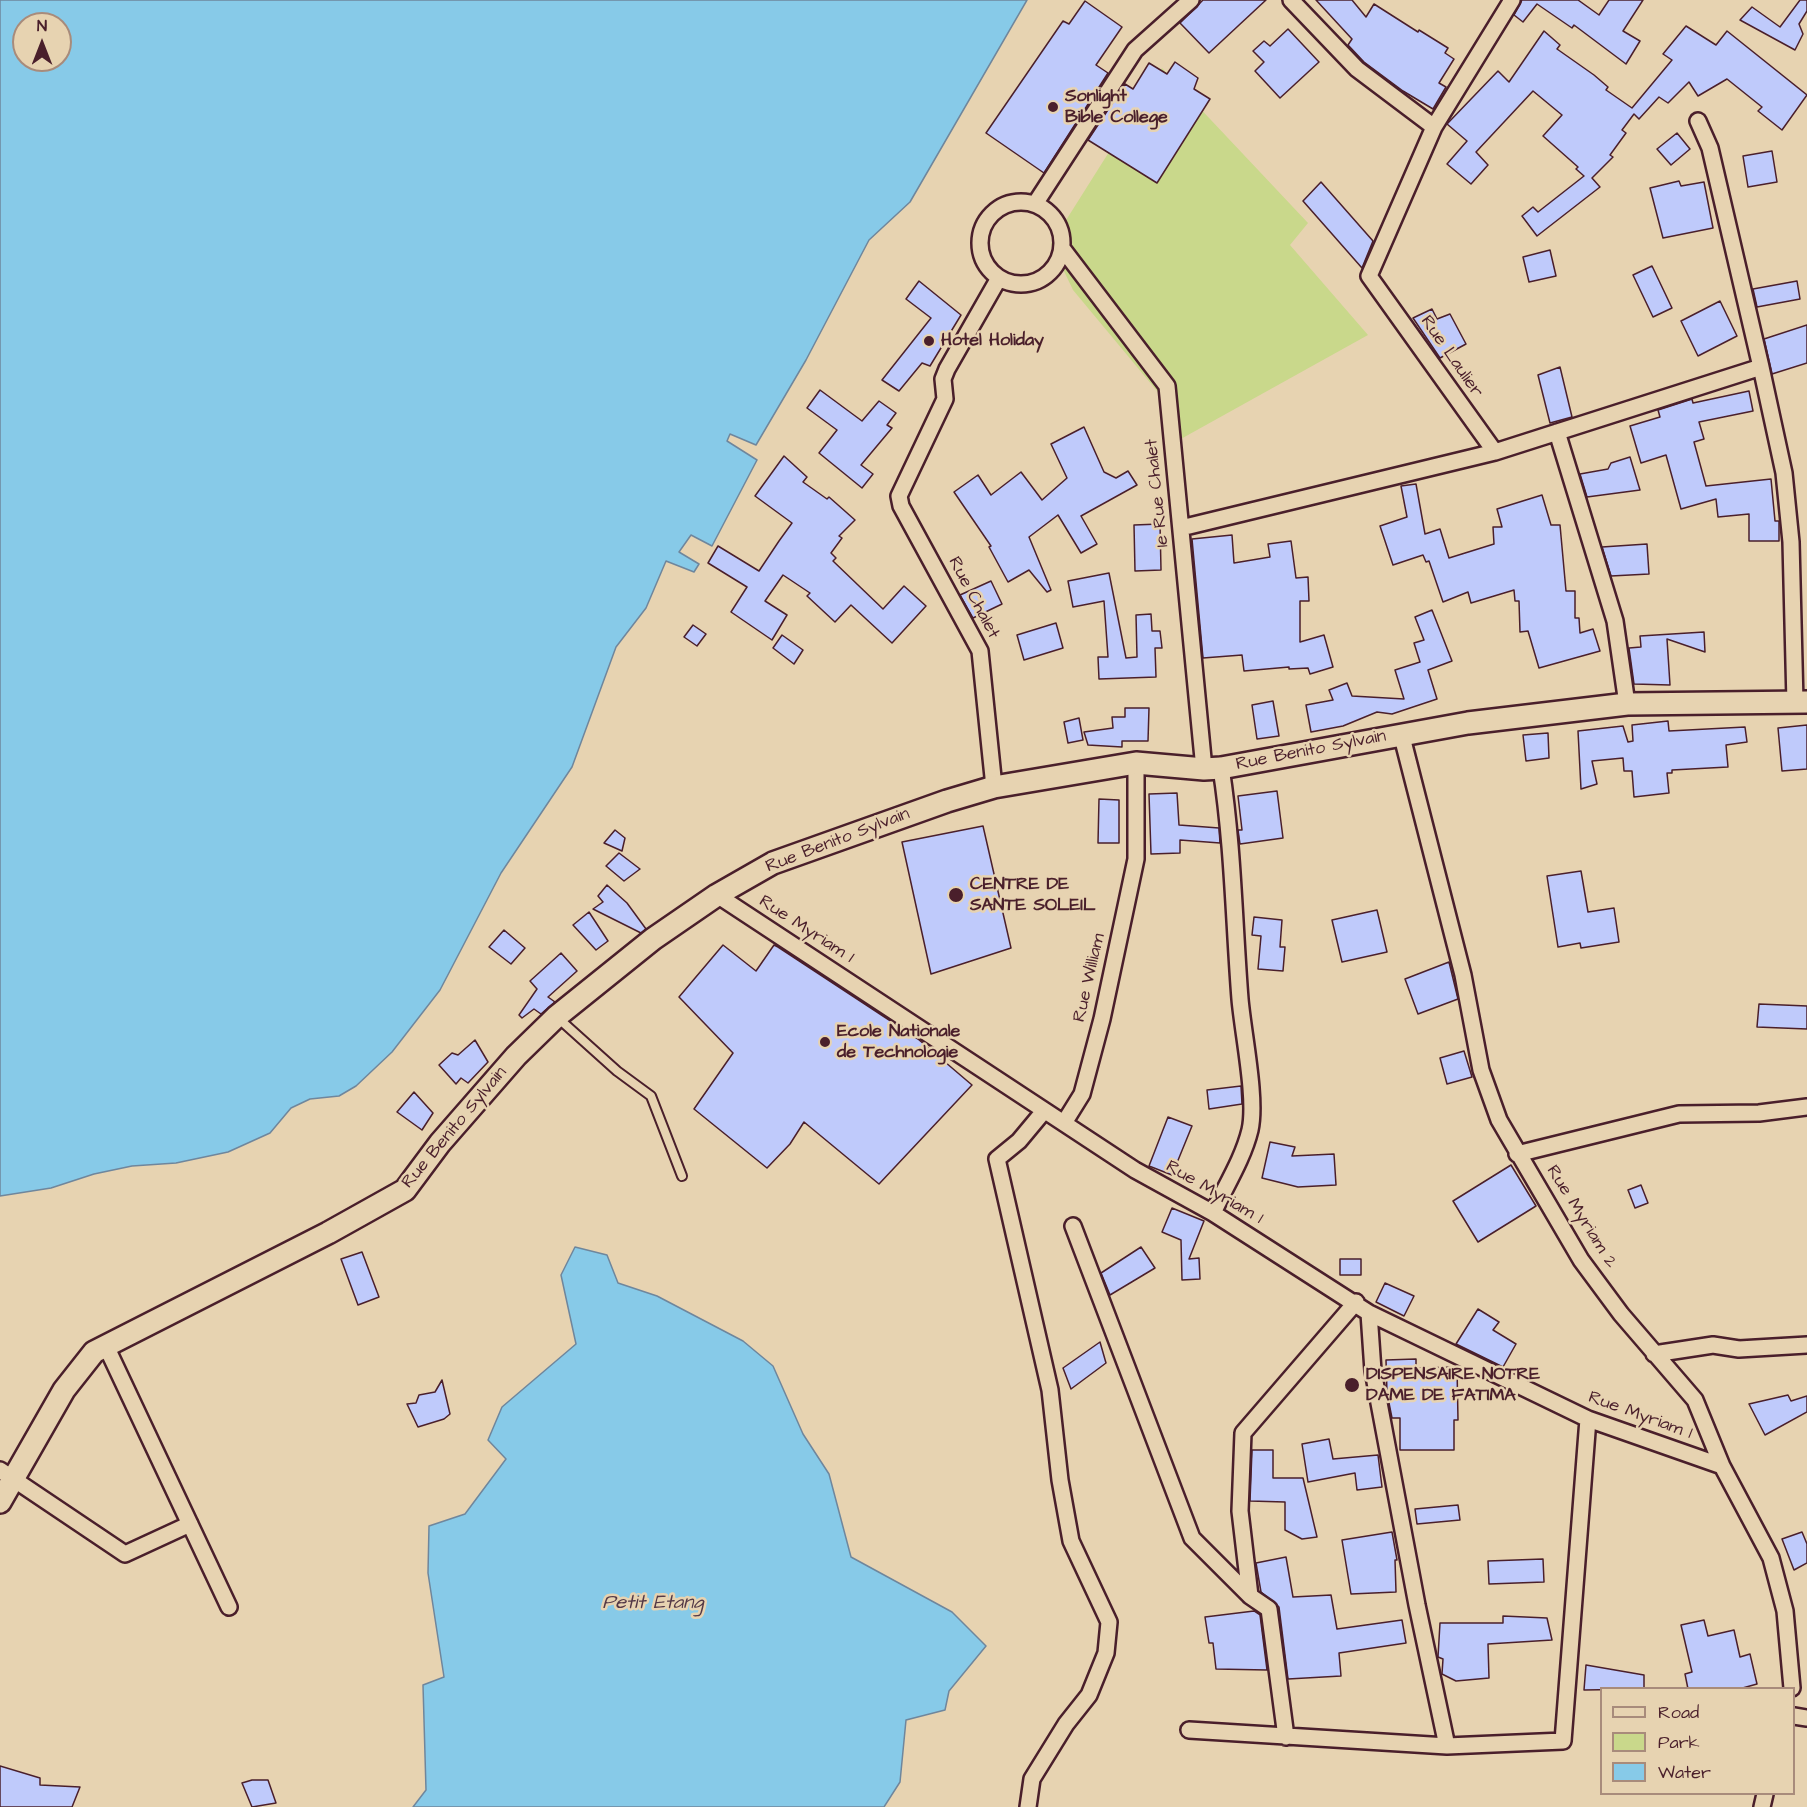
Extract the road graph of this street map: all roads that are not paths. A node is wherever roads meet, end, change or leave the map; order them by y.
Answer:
1 (1191, 0) edge
2 (1291, 0) edge
3 (1512, 0) edge
4 (1698, 121) dead end
5 (1434, 127) junction
6 (1035, 204) junction
7 (1062, 248) junction
8 (999, 278) junction
9 (1761, 367) junction
10 (1557, 432) junction
11 (1495, 452) junction
12 (1181, 528) junction
13 (1801, 703) edge
14 (1627, 704) junction
15 (1401, 733) junction
16 (1136, 763) junction
17 (1213, 769) junction
18 (994, 787) junction
19 (717, 895) junction
20 (556, 1017) junction
21 (1807, 1107) edge
22 (1044, 1110) junction
23 (1064, 1123) junction
24 (1517, 1154) junction
25 (682, 1176) dead end
26 (1213, 1213) junction
27 (1073, 1226) dead end
28 (1356, 1302) junction
29 (1369, 1313) junction
30 (1807, 1345) edge
31 (106, 1346) junction
32 (1654, 1354) junction
33 (1588, 1419) junction
34 (1722, 1466) junction
35 (7, 1475) edge
36 (0, 1502) edge
37 (190, 1524) junction
38 (1250, 1596) junction
39 (228, 1607) dead end
40 (1792, 1687) edge
41 (1190, 1730) dead end
42 (1286, 1737) junction
43 (1447, 1746) junction
44 (1028, 1807) edge

1 - 6 street
2 - 5 street
3 - 5 street, Rue Laulier
4 - 9 street
5 - 11 street, Rue Laulier
6 - 7 street
6 - 8 street
7 - 8 street
7 - 12 street, 1e Rue Chalet
8 - 18 street, Rue Chalet
9 - 10 street
9 - 13 street
10 - 11 street
10 - 14 street
11 - 12 street
12 - 17 street, 1e Rue Chalet
13 - 14 main road, Rue Benito Sylvain
14 - 15 main road, Rue Benito Sylvain
15 - 17 main road, Rue Benito Sylvain
15 - 24 street, Rue Myriam 2
16 - 17 main road, Rue Benito Sylvain
16 - 18 main road, Rue Benito Sylvain
16 - 23 street, Rue William
17 - 26 street, 1e Rue Chalet
18 - 19 main road, Rue Benito Sylvain
19 - 20 main road, Rue Benito Sylvain
19 - 22 street, Rue Myriam 1
20 - 25 lane
20 - 31 main road, Rue Benito Sylvain
21 - 24 street
22 - 23 street, Rue Myriam 1
22 - 44 street
23 - 26 street, Rue Myriam 1
24 - 32 street, Rue Myriam 2
26 - 28 street, Rue Myriam 1
27 - 38 street
28 - 29 street, Rue Myriam 1
28 - 38 street
29 - 33 street, Rue Myriam 1
29 - 43 street
30 - 32 street
31 - 35 main road, Rue Benito Sylvain
31 - 37 street
32 - 34 street, Rue Myriam 2
33 - 34 street, Rue Myriam 1
33 - 43 street
34 - 40 street, Rue Myriam 2
35 - 36 main road, Rue Benito Sylvain
35 - 37 street
37 - 39 street
38 - 42 street
41 - 42 street
42 - 43 street

